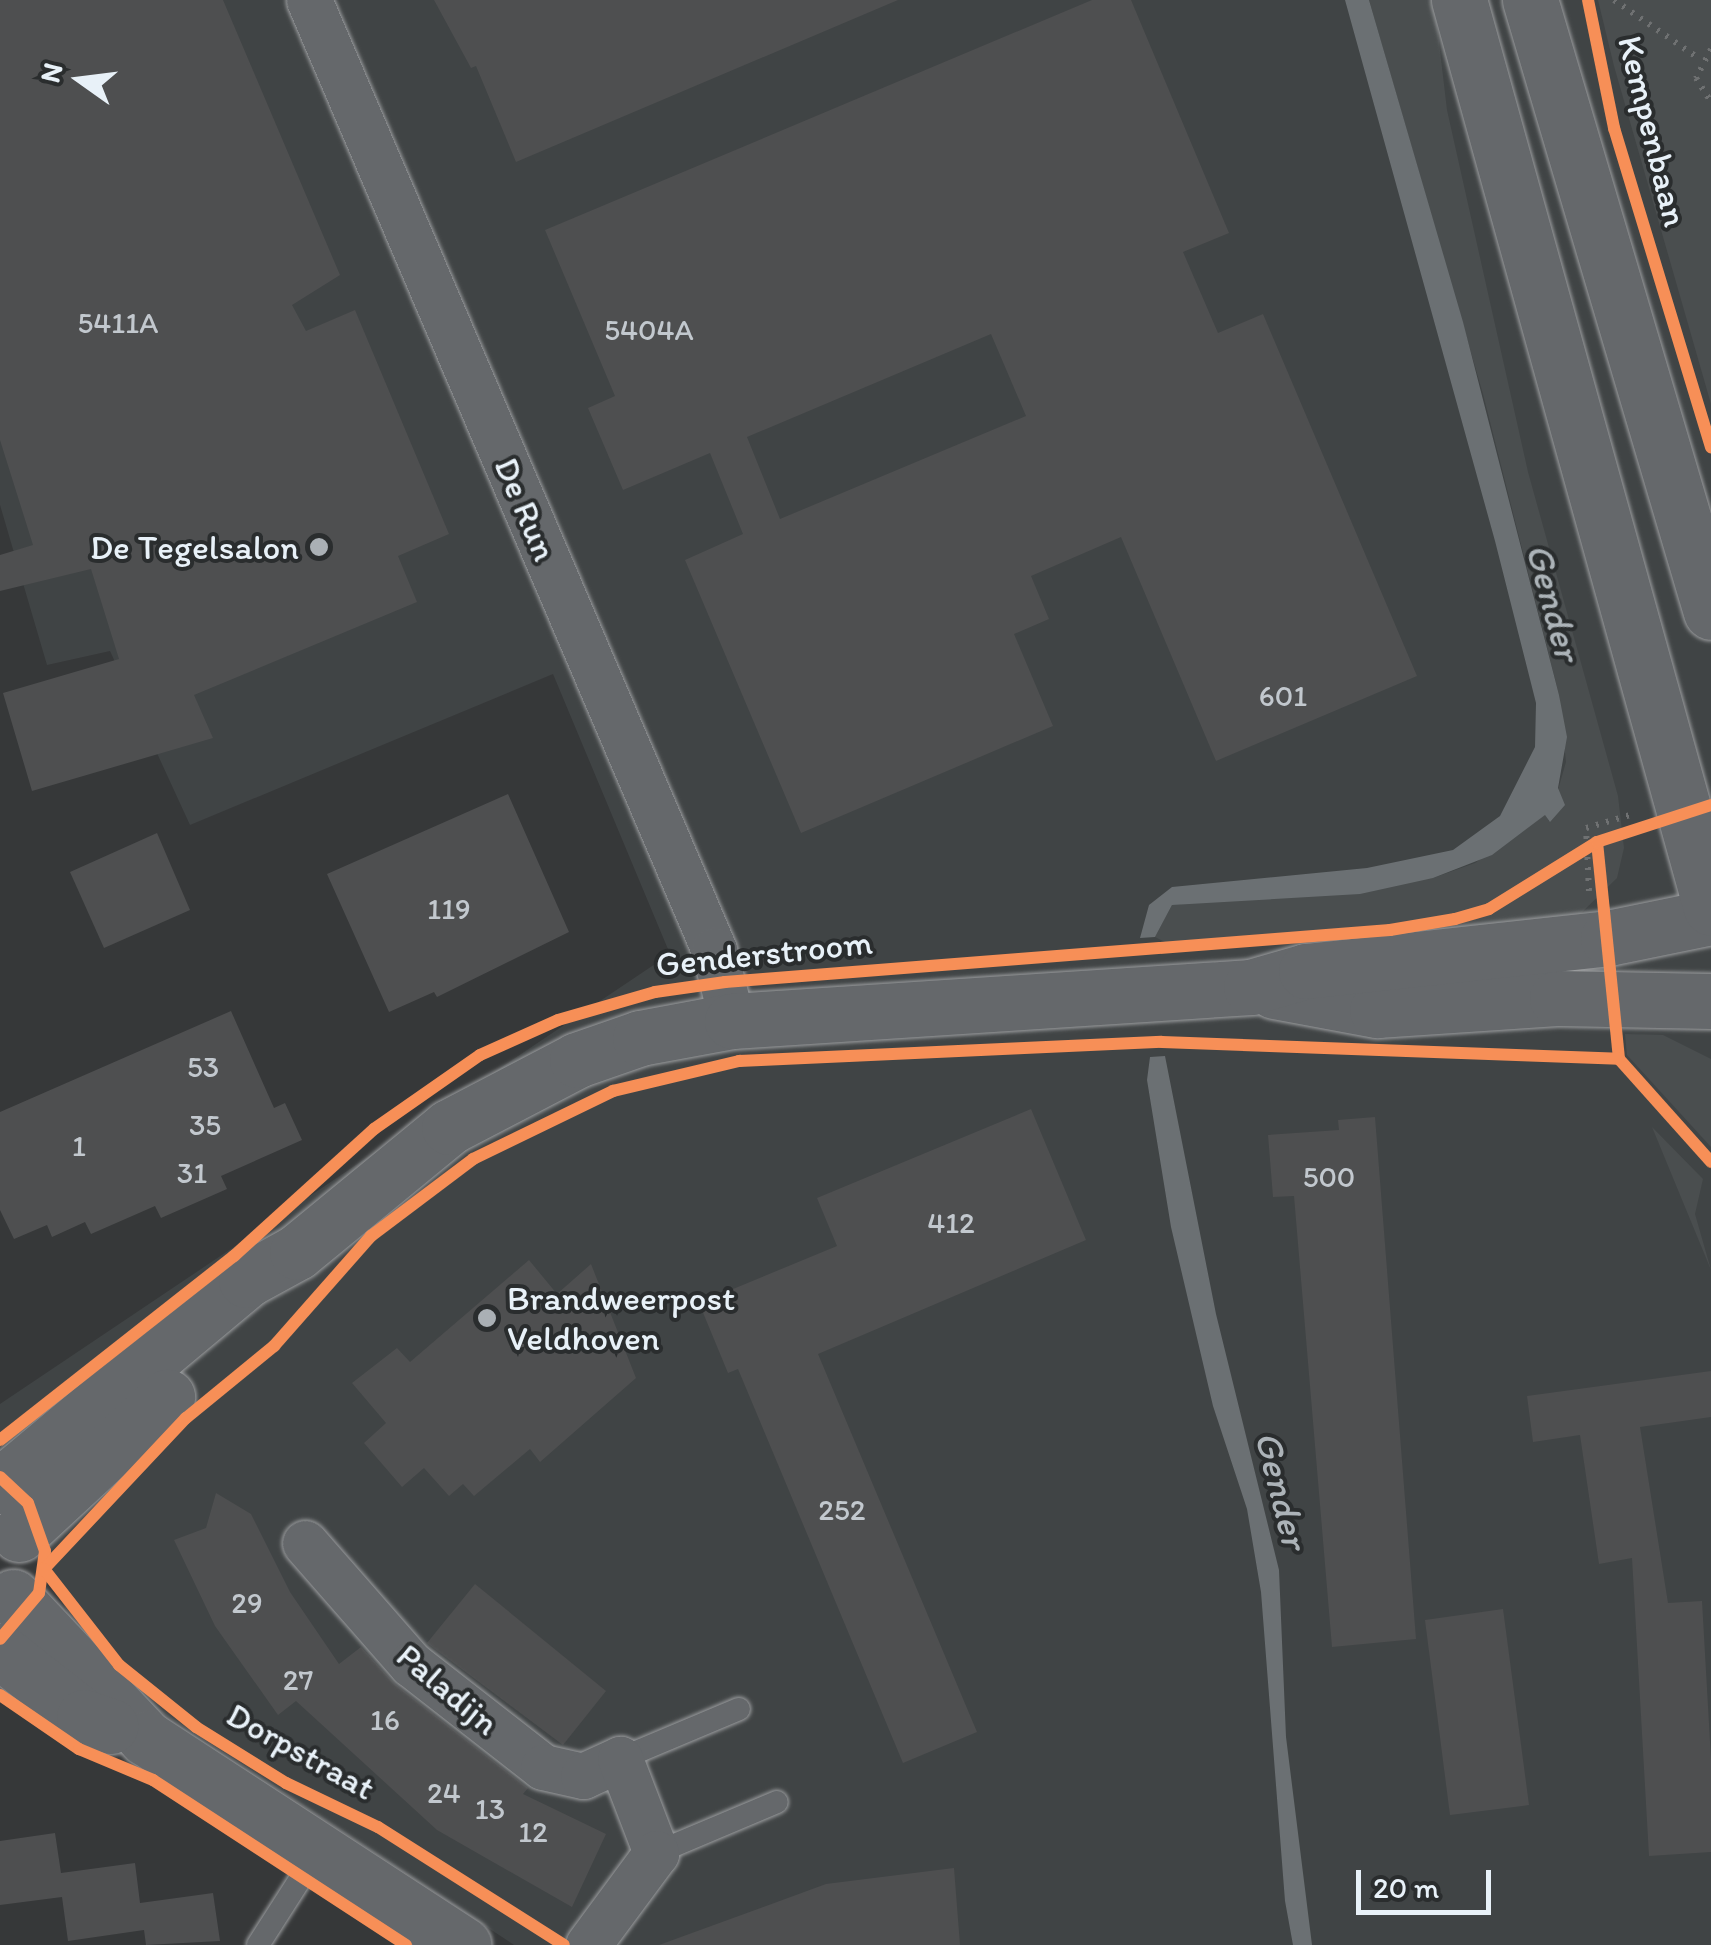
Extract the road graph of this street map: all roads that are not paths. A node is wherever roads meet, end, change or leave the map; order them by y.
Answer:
1 (309, 0) edge
2 (1458, 0) edge
3 (1530, 0) edge
4 (1711, 612) edge
5 (1711, 908) edge
6 (1711, 917) edge
7 (1251, 987) junction
8 (1711, 1001) edge
9 (732, 1022) junction
10 (6, 1509) edge
11 (304, 1543) dead end
12 (6, 1605) edge
13 (0, 1651) edge
14 (738, 1709) dead end
15 (146, 1738) junction
16 (620, 1759) junction
17 (777, 1802) dead end
18 (320, 1848) junction
19 (656, 1853) junction
20 (258, 1945) edge
21 (464, 1945) edge
22 (588, 1945) edge

1 - 9 street, De Run
2 - 5 street
3 - 4 street
6 - 7 street, Genderstroom
7 - 8 street, Genderstroom
7 - 9 street, Genderstroom
9 - 10 street, Genderstroom
10 - 12 street
11 - 16 street, Paladijn
12 - 15 street, Dorpstraat
13 - 15 street, Dorpstraat
14 - 16 lane, Paladijn
15 - 18 street, Dorpstraat
16 - 19 street
17 - 19 lane
18 - 20 lane
18 - 21 street, Dorpstraat
19 - 22 street

